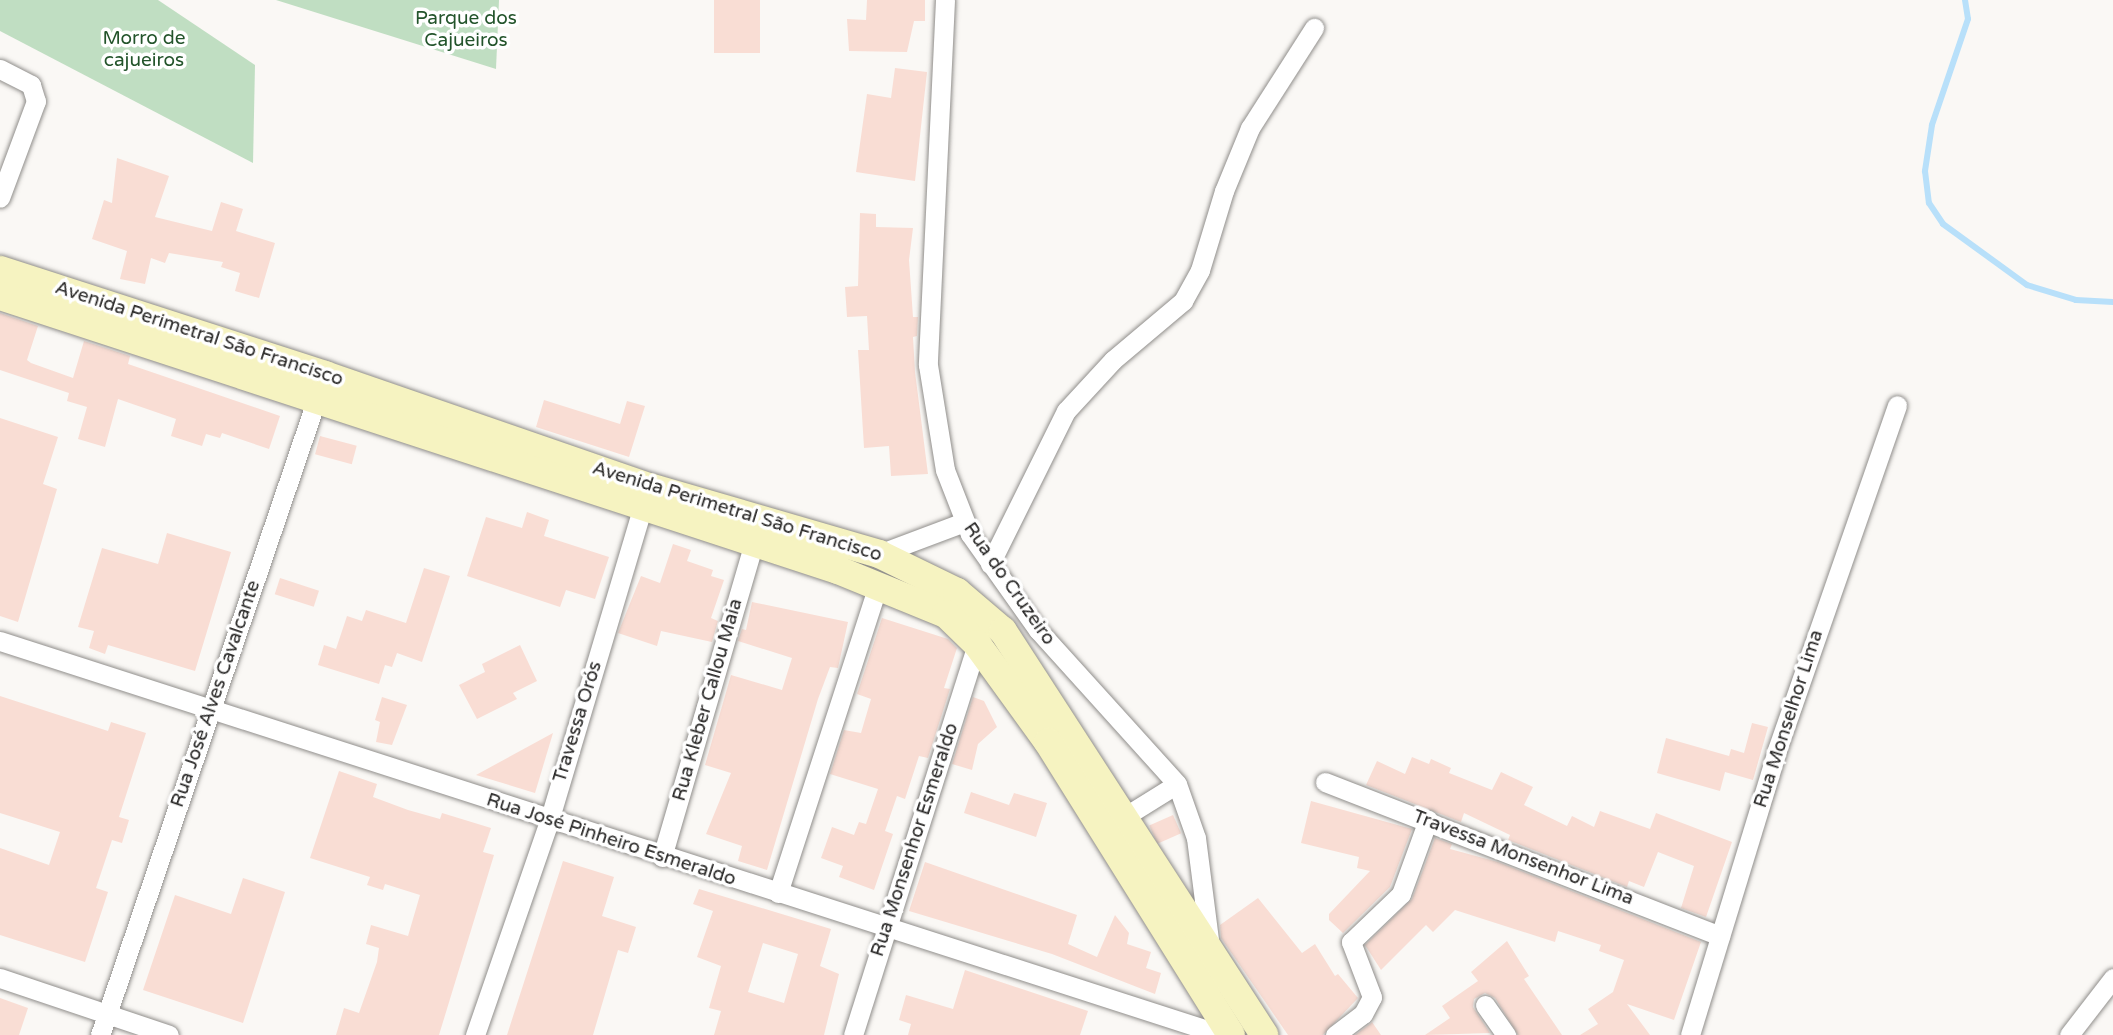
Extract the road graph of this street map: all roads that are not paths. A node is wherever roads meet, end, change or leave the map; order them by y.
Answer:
1 (945, 0) edge
2 (1314, 28) dead end
3 (0, 69) edge
4 (0, 198) edge
5 (0, 270) edge
6 (0, 296) edge
7 (321, 386) junction
8 (1897, 405) dead end
9 (646, 497) junction
10 (964, 522) junction
11 (754, 543) junction
12 (879, 554) junction
13 (990, 564) junction
14 (878, 585) junction
15 (0, 641) edge
16 (977, 644) junction
17 (211, 708) junction
18 (1325, 782) dead end
19 (1177, 783) junction
20 (1124, 817) junction
21 (1428, 820) junction
22 (549, 821) junction
23 (662, 857) junction
24 (778, 893) junction
25 (887, 928) junction
26 (1720, 936) junction
27 (1211, 955) junction
28 (0, 978) edge
29 (2113, 978) edge
30 (1485, 1005) dead end
31 (107, 1014) junction
32 (100, 1035) edge
33 (169, 1035) edge
34 (475, 1035) edge
35 (853, 1035) edge
36 (1223, 1035) edge
37 (1231, 1035) edge
38 (1264, 1035) edge
39 (1335, 1035) edge
40 (1506, 1035) edge
41 (1690, 1035) edge
42 (2069, 1035) edge

1 - 10 street, Rua do Cruzeiro
2 - 13 street
3 - 4 street
5 - 7 main road, Avenida Perimetral São Francisco
6 - 7 main road, Avenida Perimetral São Francisco
7 - 9 main road, Avenida Perimetral São Francisco
7 - 17 street, Rua José Alves Cavalcante
8 - 26 street, Rua Monselhor Lima
9 - 11 main road, Avenida Perimetral São Francisco
9 - 12 main road, Avenida Perimetral São Francisco
9 - 22 street, Travessa Orós
10 - 12 street
10 - 13 street, Rua do Cruzeiro
11 - 14 main road, Avenida Perimetral São Francisco
11 - 23 street, Rua Kleber Callou Maia
12 - 20 main road, Avenida Perimetral São Francisco
13 - 19 street, Rua do Cruzeiro
14 - 16 main road, Avenida Perimetral São Francisco
14 - 24 street
15 - 17 street, Rua José Pinheiro Esmeraldo
16 - 25 street, Rua Monsenhor Esmeraldo
16 - 37 main road, Avenida Perimetral São Francisco
17 - 22 street, Rua José Pinheiro Esmeraldo
17 - 31 street, Rua José Alves Cavalcante
18 - 21 street, Travessa Monsenhor Lima
19 - 20 street
19 - 27 street, Rua do Cruzeiro
20 - 27 main road, Avenida Perimetral São Francisco
21 - 26 street, Travessa Monsenhor Lima
21 - 39 street
22 - 23 street, Rua José Pinheiro Esmeraldo
22 - 34 street, Travessa Orós
23 - 24 street, Rua José Pinheiro Esmeraldo
24 - 25 street, Rua José Pinheiro Esmeraldo
25 - 35 street, Rua Monsenhor Esmeraldo
25 - 36 street, Rua José Pinheiro Esmeraldo
26 - 41 street, Rua Monselhor Lima
27 - 38 main road, Avenida Perimetral São Francisco
28 - 31 street
29 - 42 street
30 - 40 street
31 - 32 street, Rua José Alves Cavalcante
31 - 33 street

